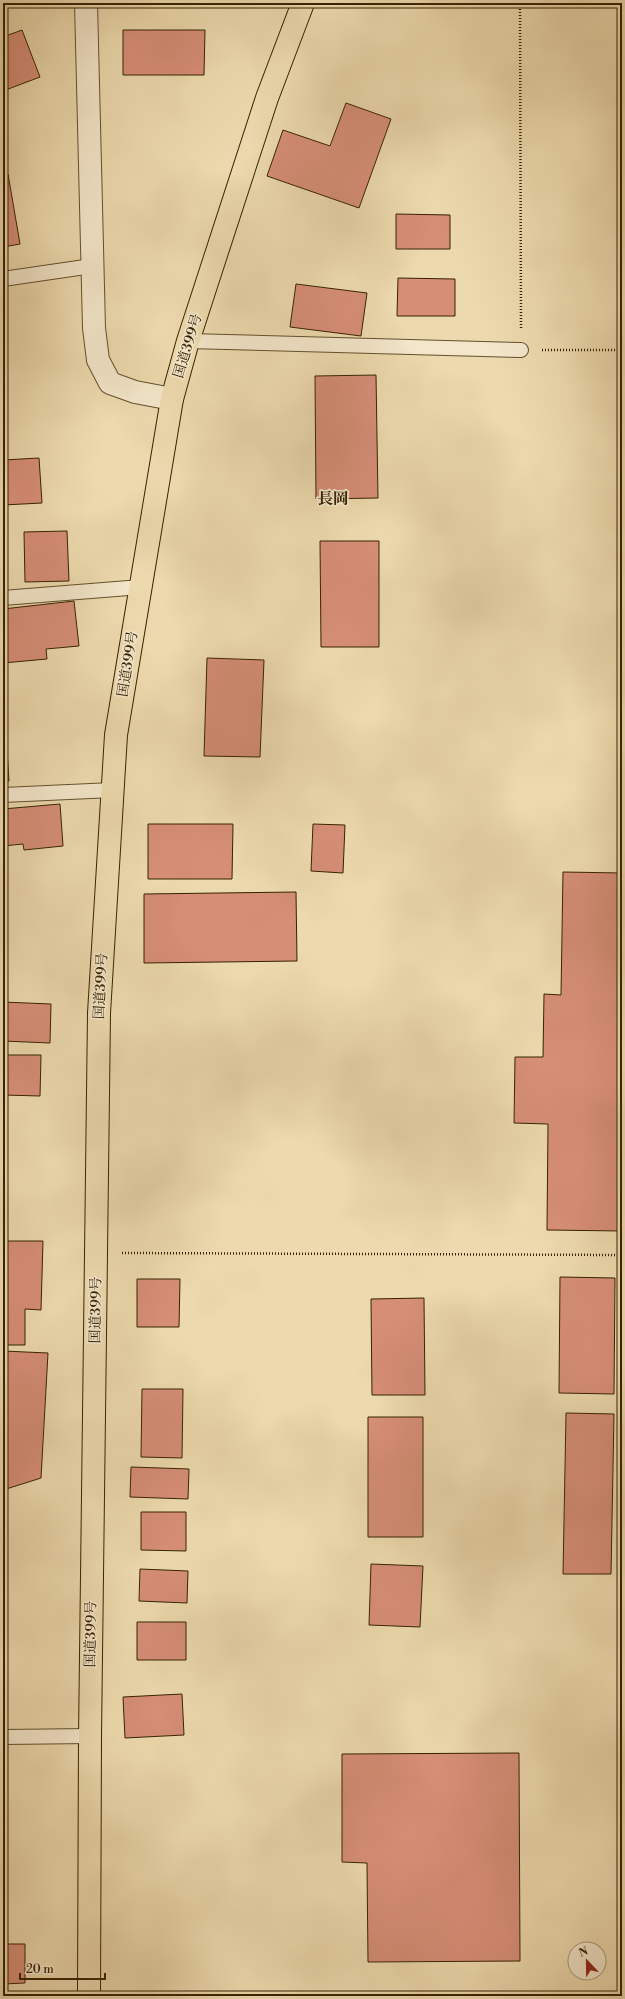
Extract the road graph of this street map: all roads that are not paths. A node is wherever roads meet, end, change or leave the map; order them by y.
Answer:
1 (86, 3) edge
2 (303, 3) edge
3 (92, 266) junction
4 (3, 279) edge
5 (188, 341) junction
6 (521, 350) road end
7 (172, 399) junction
8 (141, 587) junction
9 (3, 598) edge
10 (113, 790) junction
11 (3, 795) edge
12 (90, 1736) junction
13 (3, 1737) edge
14 (89, 1996) edge

1 - 3 street
2 - 5 highway, 国道399号
3 - 4 lane
3 - 7 street
5 - 6 lane
5 - 7 highway, 国道399号
7 - 8 highway, 国道399号
8 - 9 lane
8 - 10 highway, 国道399号
10 - 11 lane
10 - 12 highway, 国道399号
12 - 13 lane
12 - 14 highway, 国道399号

